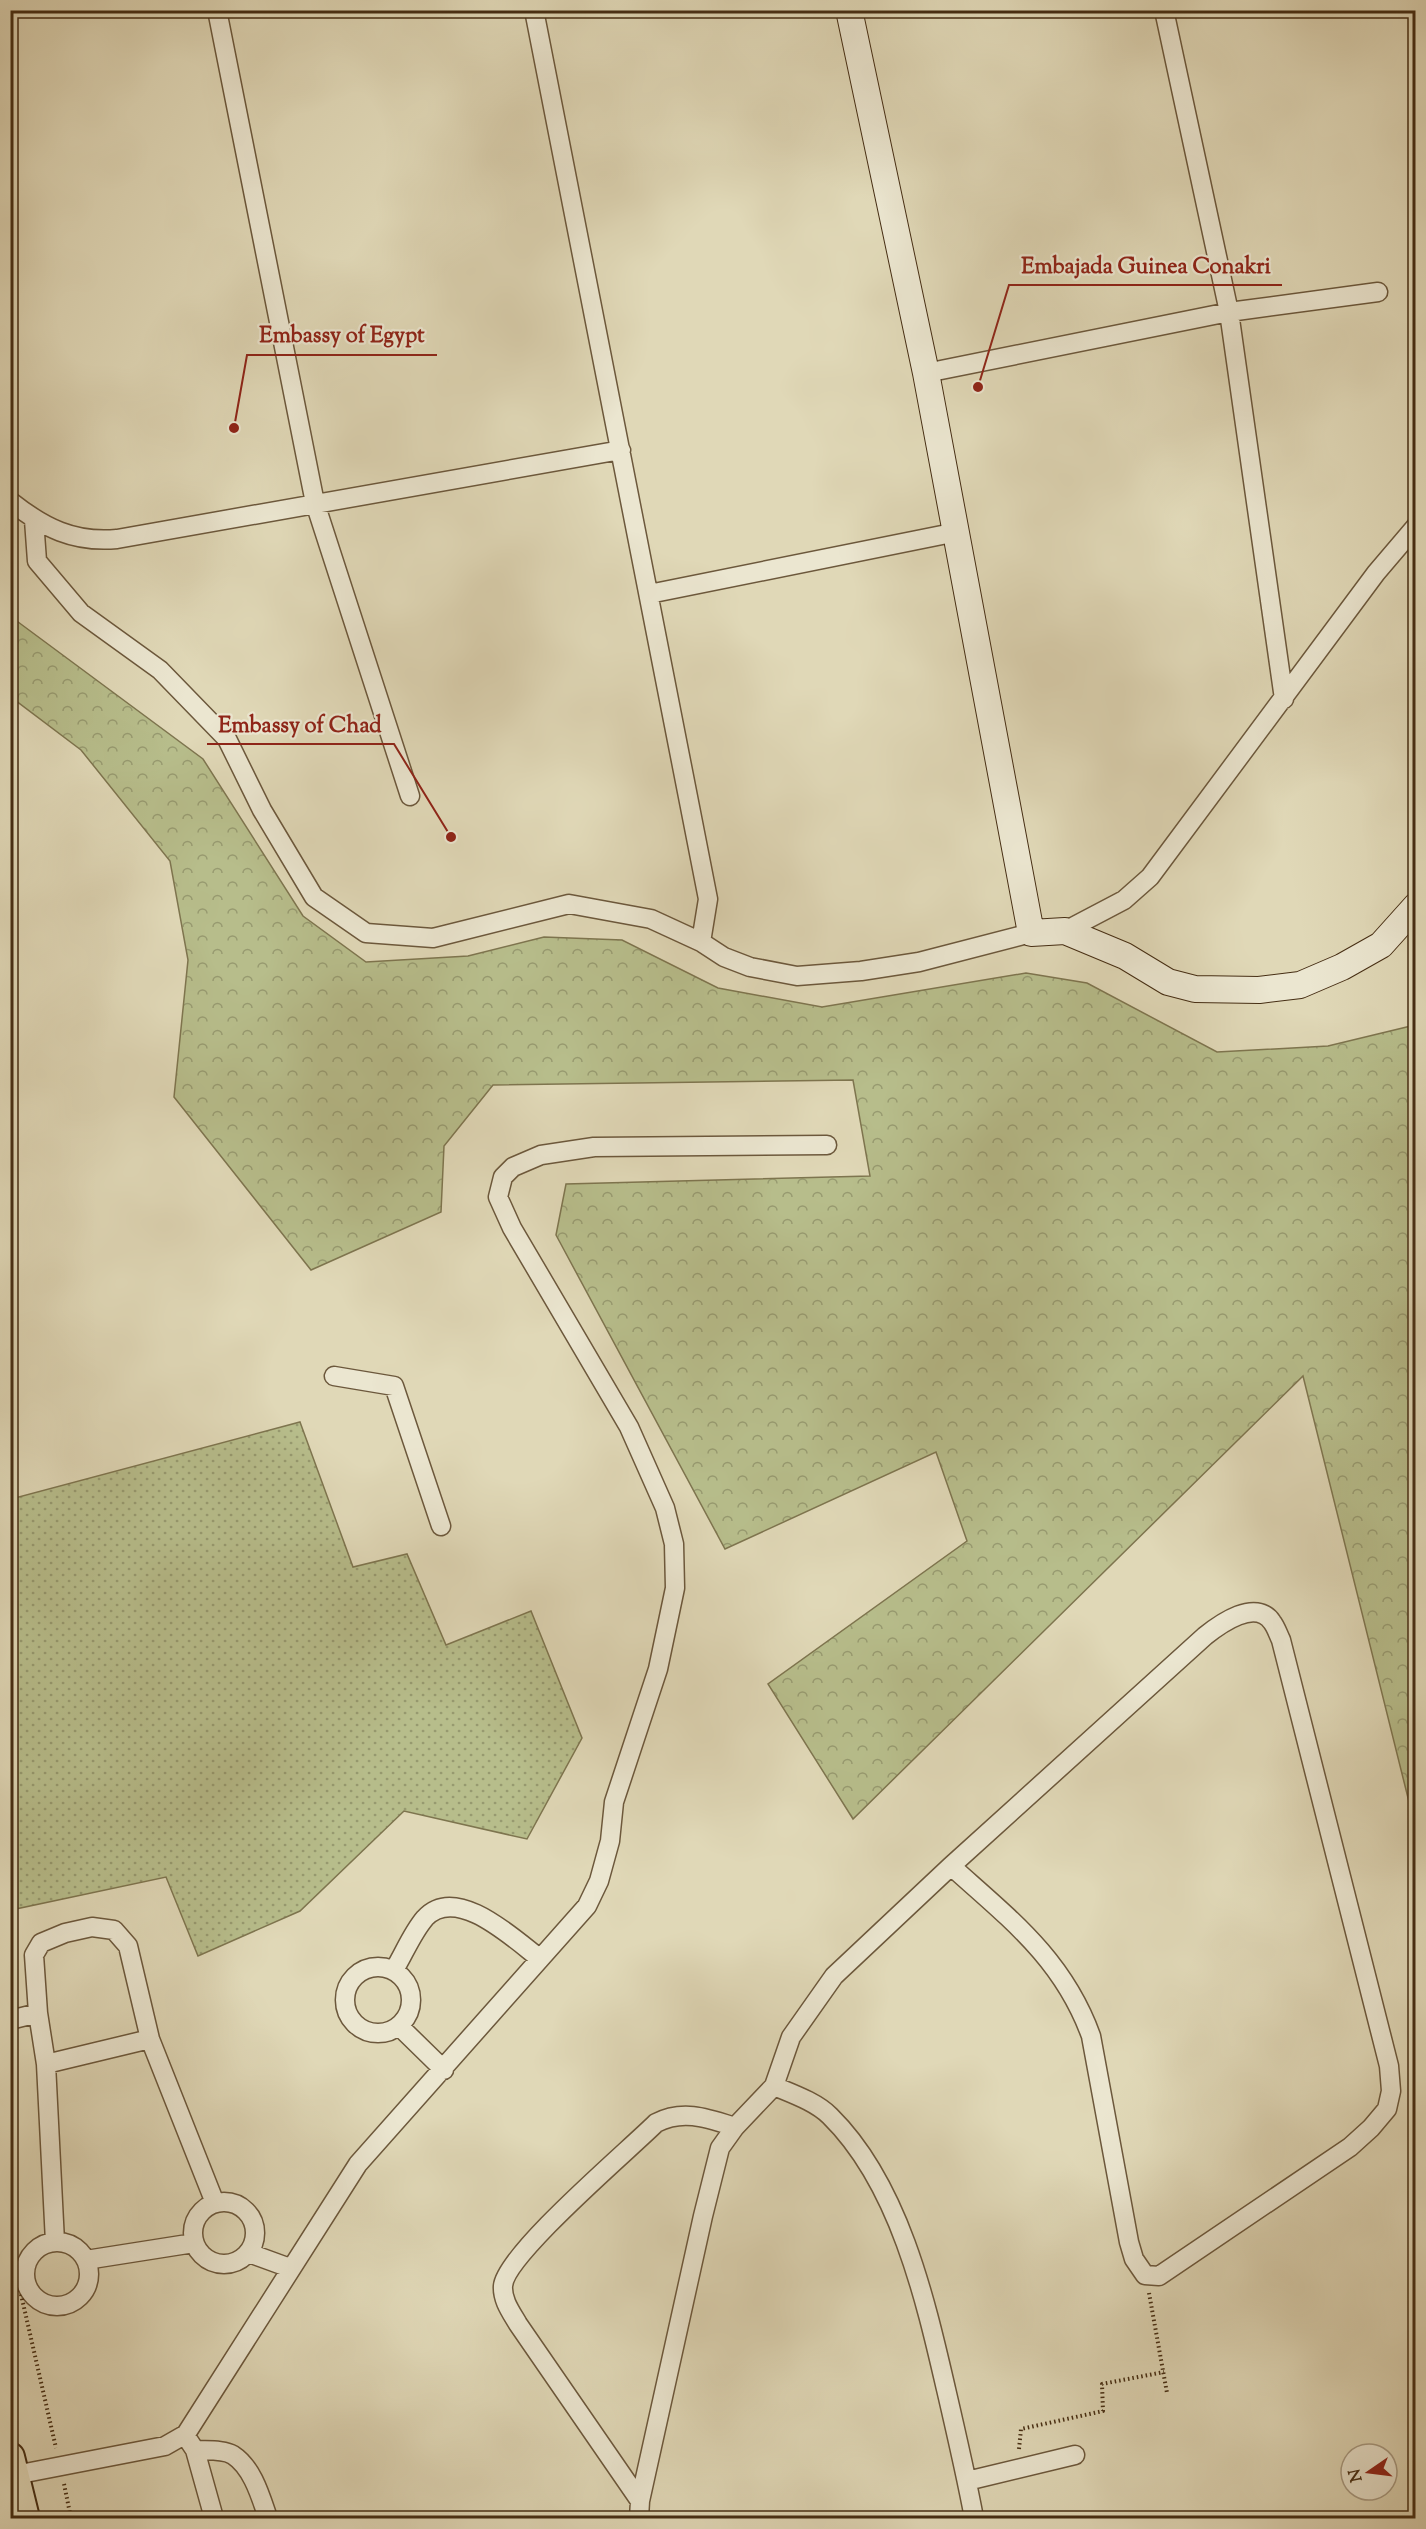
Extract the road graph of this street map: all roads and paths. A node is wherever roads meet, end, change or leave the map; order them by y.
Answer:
1 (217, 10) edge
2 (534, 10) edge
3 (849, 10) edge
4 (1164, 10) edge
5 (1378, 292) dead end
6 (1228, 312) junction
7 (926, 373) junction
8 (621, 450) junction
9 (10, 501) edge
10 (315, 503) junction
11 (34, 520) junction
12 (1416, 526) edge
13 (957, 532) junction
14 (649, 594) junction
15 (1284, 699) junction
16 (410, 796) dead end
17 (1416, 906) edge
18 (1065, 931) junction
19 (1031, 933) junction
20 (701, 942) junction
21 (827, 1144) dead end
22 (334, 1376) dead end
23 (441, 1526) dead end
24 (951, 1866) junction
25 (539, 1958) junction
26 (394, 1970) junction
27 (38, 2013) junction
28 (10, 2020) edge
29 (399, 2026) junction
30 (150, 2039) junction
31 (46, 2064) junction
32 (444, 2070) junction
33 (774, 2086) junction
34 (735, 2127) junction
35 (215, 2203) junction
36 (55, 2242) junction
37 (194, 2243) junction
38 (10, 2246) edge
39 (249, 2253) junction
40 (86, 2260) junction
41 (290, 2268) junction
42 (1145, 2275) junction
43 (1164, 2372) junction
44 (1167, 2393) dead end
45 (186, 2434) junction
46 (195, 2450) junction
47 (1075, 2455) dead end
48 (1018, 2458) dead end
49 (60, 2465) junction
50 (13, 2466) edge
51 (967, 2481) junction
52 (639, 2510) edge
53 (24, 2518) edge
54 (71, 2518) edge
55 (214, 2518) edge
56 (268, 2518) edge
57 (974, 2518) edge

1 - 10 street
2 - 8 street
3 - 7 street
4 - 6 street
5 - 6 street
6 - 7 street
6 - 15 street
7 - 13 street
8 - 10 street
8 - 14 street
9 - 11 street
10 - 11 street
10 - 16 street
11 - 20 street
12 - 15 street
13 - 14 street
13 - 19 street
14 - 20 street
15 - 18 street
17 - 18 street
18 - 19 street
19 - 20 street
21 - 25 street
22 - 23 street
24 - 33 street
24 - 42 street
24 - 42 street
25 - 26 street
25 - 32 street
26 - 29 street
26 - 29 street
27 - 28 street
27 - 30 street
27 - 31 street
29 - 32 street
30 - 31 street
30 - 35 street
31 - 36 street
32 - 41 street
33 - 34 street
33 - 51 street
34 - 52 street
34 - 52 street
35 - 37 street
35 - 39 street
36 - 40 street
36 - 40 street
37 - 39 street
37 - 40 street
38 - 49 path
39 - 41 street
41 - 45 street
42 - 43 path
43 - 44 path
43 - 48 path
45 - 46 street
45 - 49 street
46 - 55 street
46 - 56 street
47 - 51 street
49 - 50 street
49 - 54 path
50 - 53 main road
51 - 57 street

